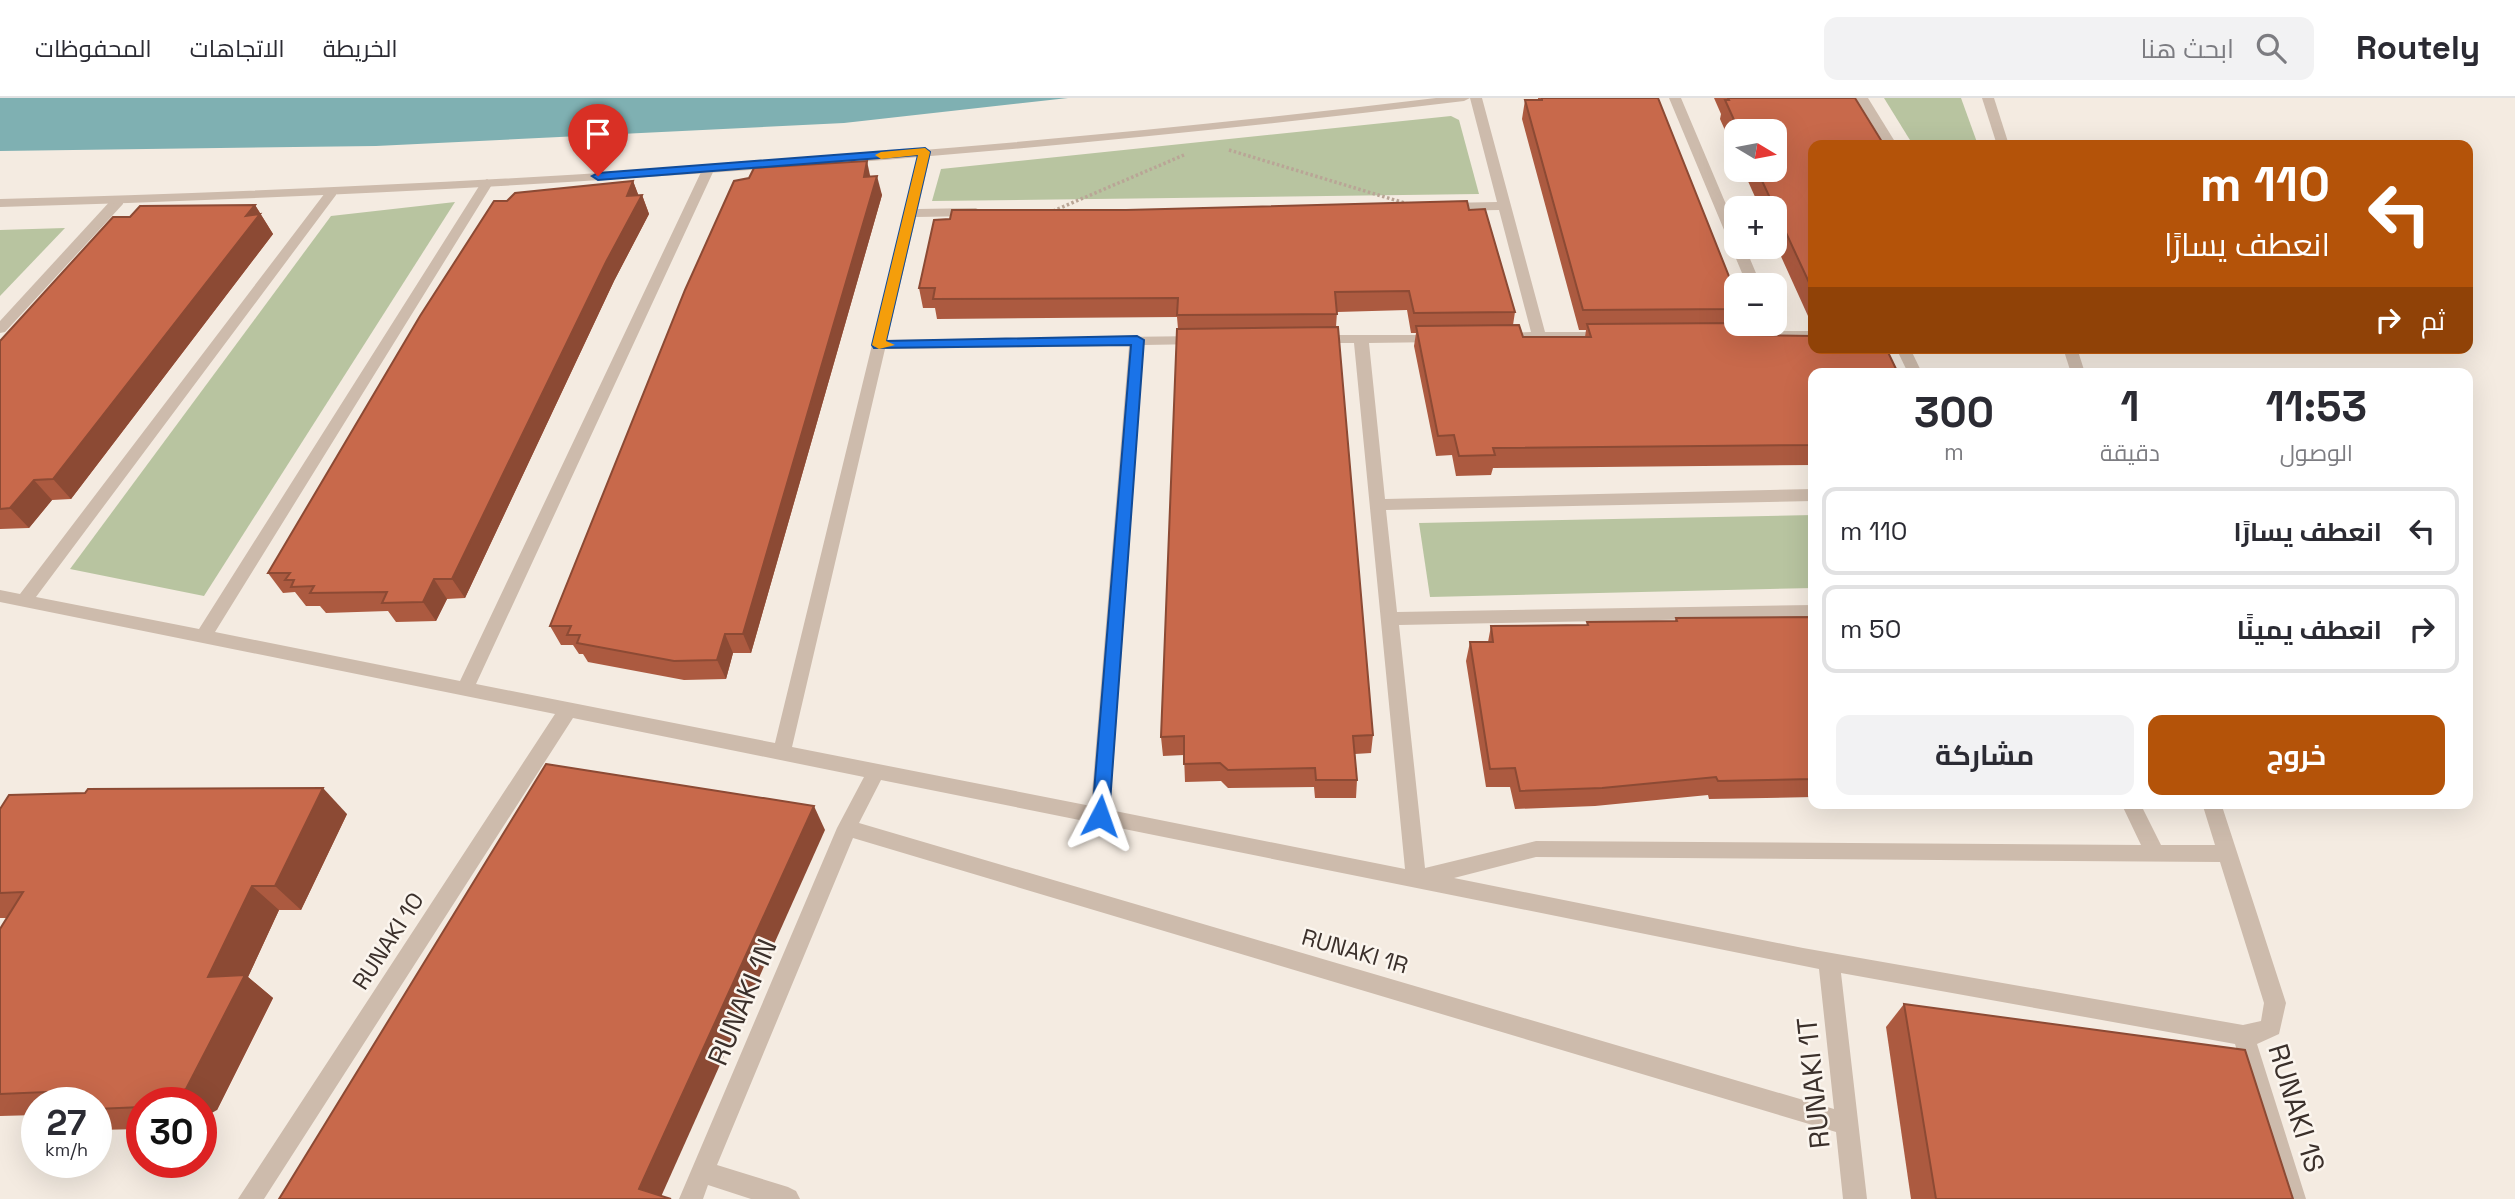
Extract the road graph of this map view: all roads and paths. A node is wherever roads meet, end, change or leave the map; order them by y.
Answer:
1 (1464, 98) edge
2 (1476, 98) edge
3 (1675, 98) edge
4 (1862, 98) edge
5 (1988, 98) edge
6 (1888, 140) edge
7 (2001, 140) edge
8 (1223, 148) dead end
9 (925, 152) junction
10 (1185, 155) dead end
11 (708, 170) junction
12 (487, 183) junction
13 (332, 192) junction
14 (118, 201) junction
15 (0, 203) edge
16 (1504, 206) junction
17 (1416, 207) joint
18 (1053, 211) edge
19 (988, 212) edge
20 (910, 213) junction
21 (1724, 214) edge
22 (0, 329) edge
23 (1787, 331) edge
24 (1808, 334) edge
25 (1622, 336) edge
26 (1484, 337) edge
27 (1539, 337) junction
28 (1457, 338) edge
29 (1305, 339) edge
30 (1361, 339) junction
31 (1137, 340) junction
32 (1221, 340) edge
33 (879, 345) junction
34 (1808, 495) edge
35 (1378, 505) junction
36 (0, 596) edge
37 (24, 601) junction
38 (1808, 611) edge
39 (1390, 619) junction
40 (203, 637) junction
41 (465, 689) junction
42 (568, 709) junction
43 (782, 752) junction
44 (876, 771) junction
45 (2133, 809) edge
46 (2213, 809) edge
47 (1100, 816) junction
48 (847, 828) junction
49 (2155, 853) junction
50 (2227, 854) junction
51 (1416, 879) junction
52 (1829, 961) junction
53 (2243, 1035) junction
54 (1847, 1124) junction
55 (703, 1171) junction
56 (250, 1199) edge
57 (691, 1199) edge
58 (788, 1199) edge
59 (1855, 1199) edge
60 (2294, 1199) edge

1 - 9 street
2 - 16 street
3 - 21 street
4 - 6 street
5 - 7 street
8 - 17 path
9 - 11 street
9 - 20 street
10 - 18 path
11 - 12 street
11 - 41 street
12 - 13 street
12 - 40 street
13 - 14 street
13 - 37 street
14 - 15 street
14 - 22 street
16 - 17 street
16 - 27 street
19 - 20 street
20 - 33 street
23 - 24 street
25 - 27 street
26 - 27 street
28 - 30 street
29 - 30 street
30 - 35 street
31 - 32 street
31 - 33 street
31 - 47 street
33 - 43 street
34 - 35 street
35 - 39 street
36 - 37 street
37 - 40 street
38 - 39 street
39 - 51 street
40 - 41 street
41 - 42 street
42 - 43 street
42 - 56 street, RUNAKI 1O
43 - 44 street
44 - 47 street
44 - 48 street, RUNAKI 1N
45 - 49 street
46 - 50 street
47 - 51 street
48 - 54 street, RUNAKI 1R
48 - 55 street, RUNAKI 1N
49 - 50 street
49 - 51 street
50 - 53 street
51 - 52 street
52 - 53 street
52 - 54 street, RUNAKI 1T
53 - 60 street, RUNAKI 1S
54 - 59 street, RUNAKI 1T
55 - 57 street, RUNAKI 1N
55 - 58 street

